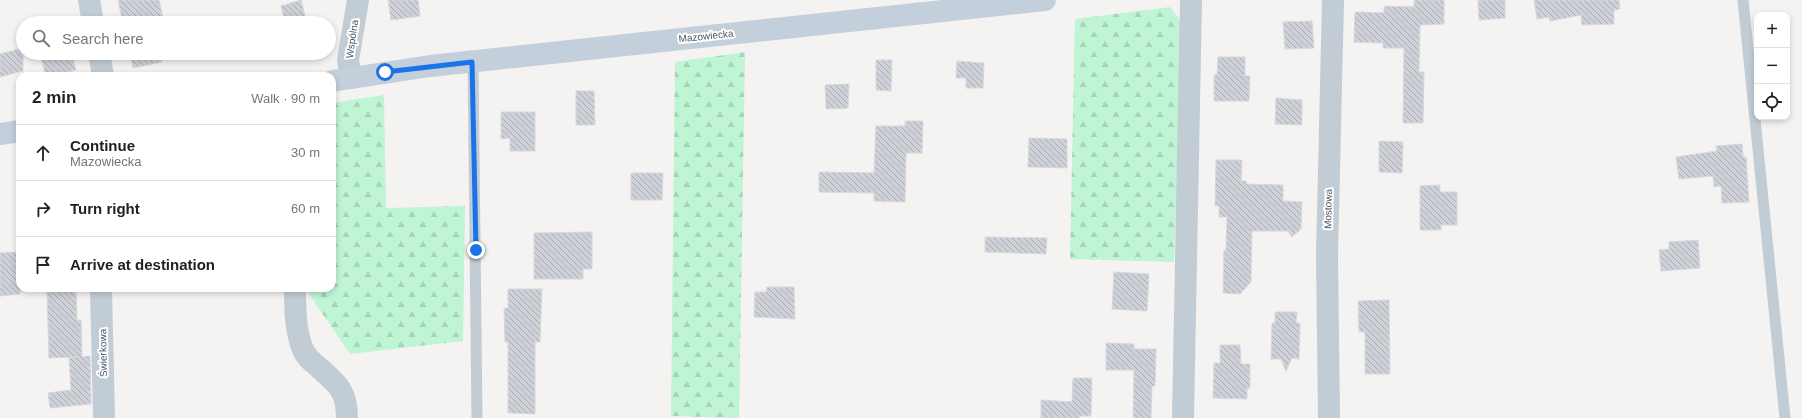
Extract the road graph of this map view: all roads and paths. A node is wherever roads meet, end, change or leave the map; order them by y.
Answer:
1 (89, 0) edge
2 (358, 0) edge
3 (1045, 0) edge
4 (1191, 0) edge
5 (1333, 0) edge
6 (1742, 0) edge
7 (1021, 1) edge
8 (92, 16) edge
9 (100, 60) edge
10 (472, 62) junction
11 (102, 72) edge
12 (350, 78) edge
13 (16, 132) edge
14 (0, 134) edge
15 (101, 292) edge
16 (295, 292) edge
17 (104, 418) edge
18 (347, 418) edge
19 (477, 418) edge
20 (1183, 418) edge
21 (1329, 418) edge
22 (1785, 418) edge

1 - 8 street
2 - 12 street, Wspólna
3 - 7 street, Mazowiecka
4 - 20 street
5 - 21 street, Mostowa
6 - 22 lane
7 - 10 street, Mazowiecka
9 - 11 street
10 - 12 street, Mazowiecka
10 - 19 lane
13 - 14 street
15 - 17 street, Świerkowa
16 - 18 street

